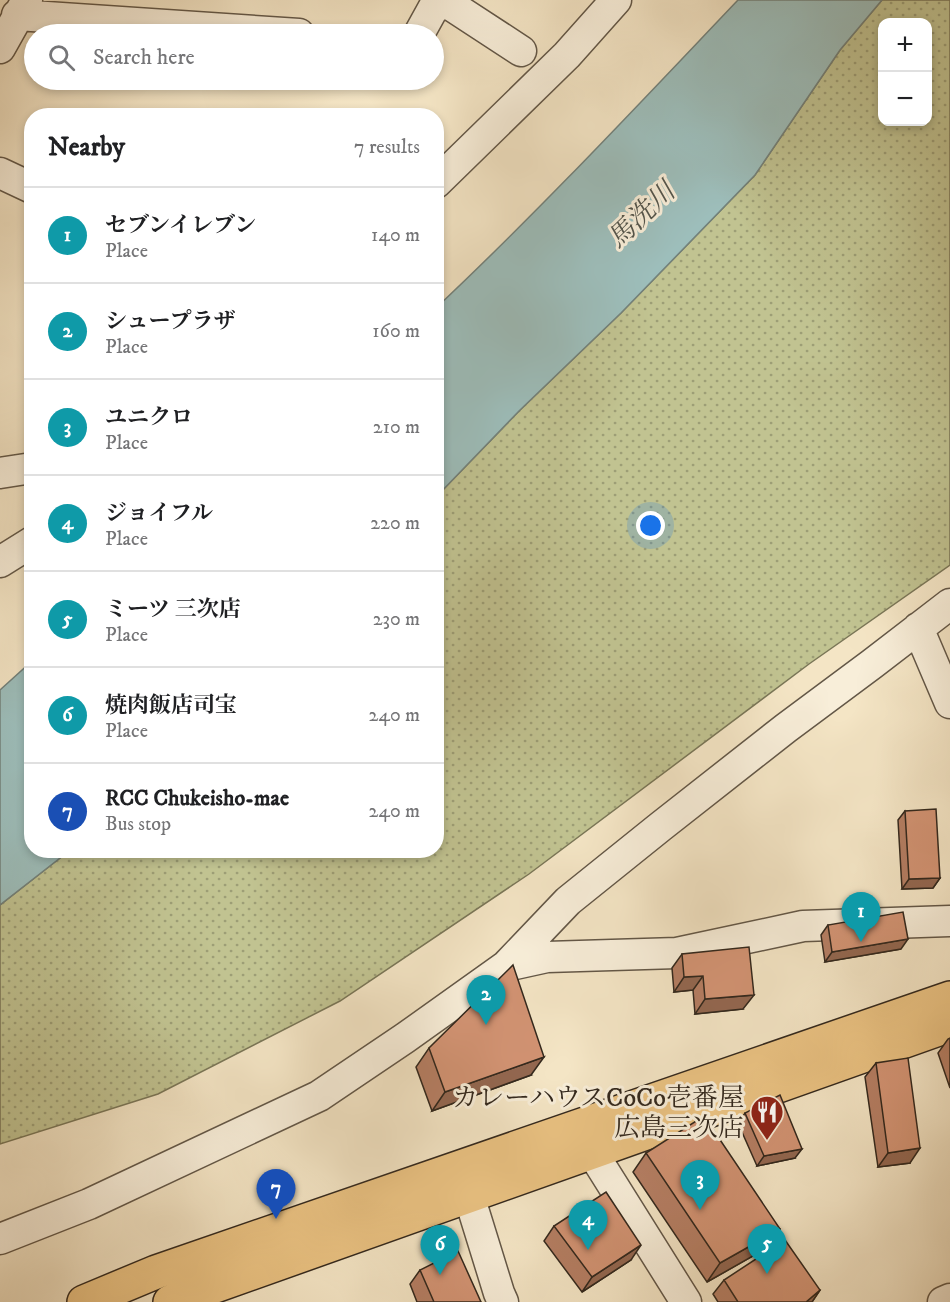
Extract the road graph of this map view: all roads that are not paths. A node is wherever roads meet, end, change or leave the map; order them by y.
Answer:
1 (616, 0) edge
2 (22, 8) edge
3 (192, 24) edge
4 (425, 24) edge
5 (0, 48) edge
6 (521, 51) dead end
7 (0, 173) edge
8 (444, 175) edge
9 (24, 184) edge
10 (24, 469) edge
11 (0, 473) edge
12 (24, 547) edge
13 (0, 562) edge
14 (950, 604) edge
15 (918, 628) junction
16 (950, 703) edge
17 (950, 921) edge
18 (506, 966) junction
19 (950, 998) edge
20 (950, 1025) edge
21 (592, 1152) junction
22 (469, 1196) junction
23 (0, 1239) edge
24 (156, 1272) junction
25 (950, 1299) edge
26 (84, 1302) edge
27 (168, 1302) edge
28 (503, 1302) edge
29 (686, 1302) edge
30 (943, 1302) edge

1 - 8 street
2 - 3 street
2 - 5 street
4 - 6 street
7 - 9 street
10 - 11 street
12 - 13 street
14 - 15 street
15 - 16 street
15 - 18 street
17 - 18 street
18 - 23 street
19 - 24 highway
20 - 21 highway
21 - 22 highway
21 - 29 street
22 - 27 highway
22 - 28 street
24 - 26 highway
24 - 27 street
25 - 30 street

